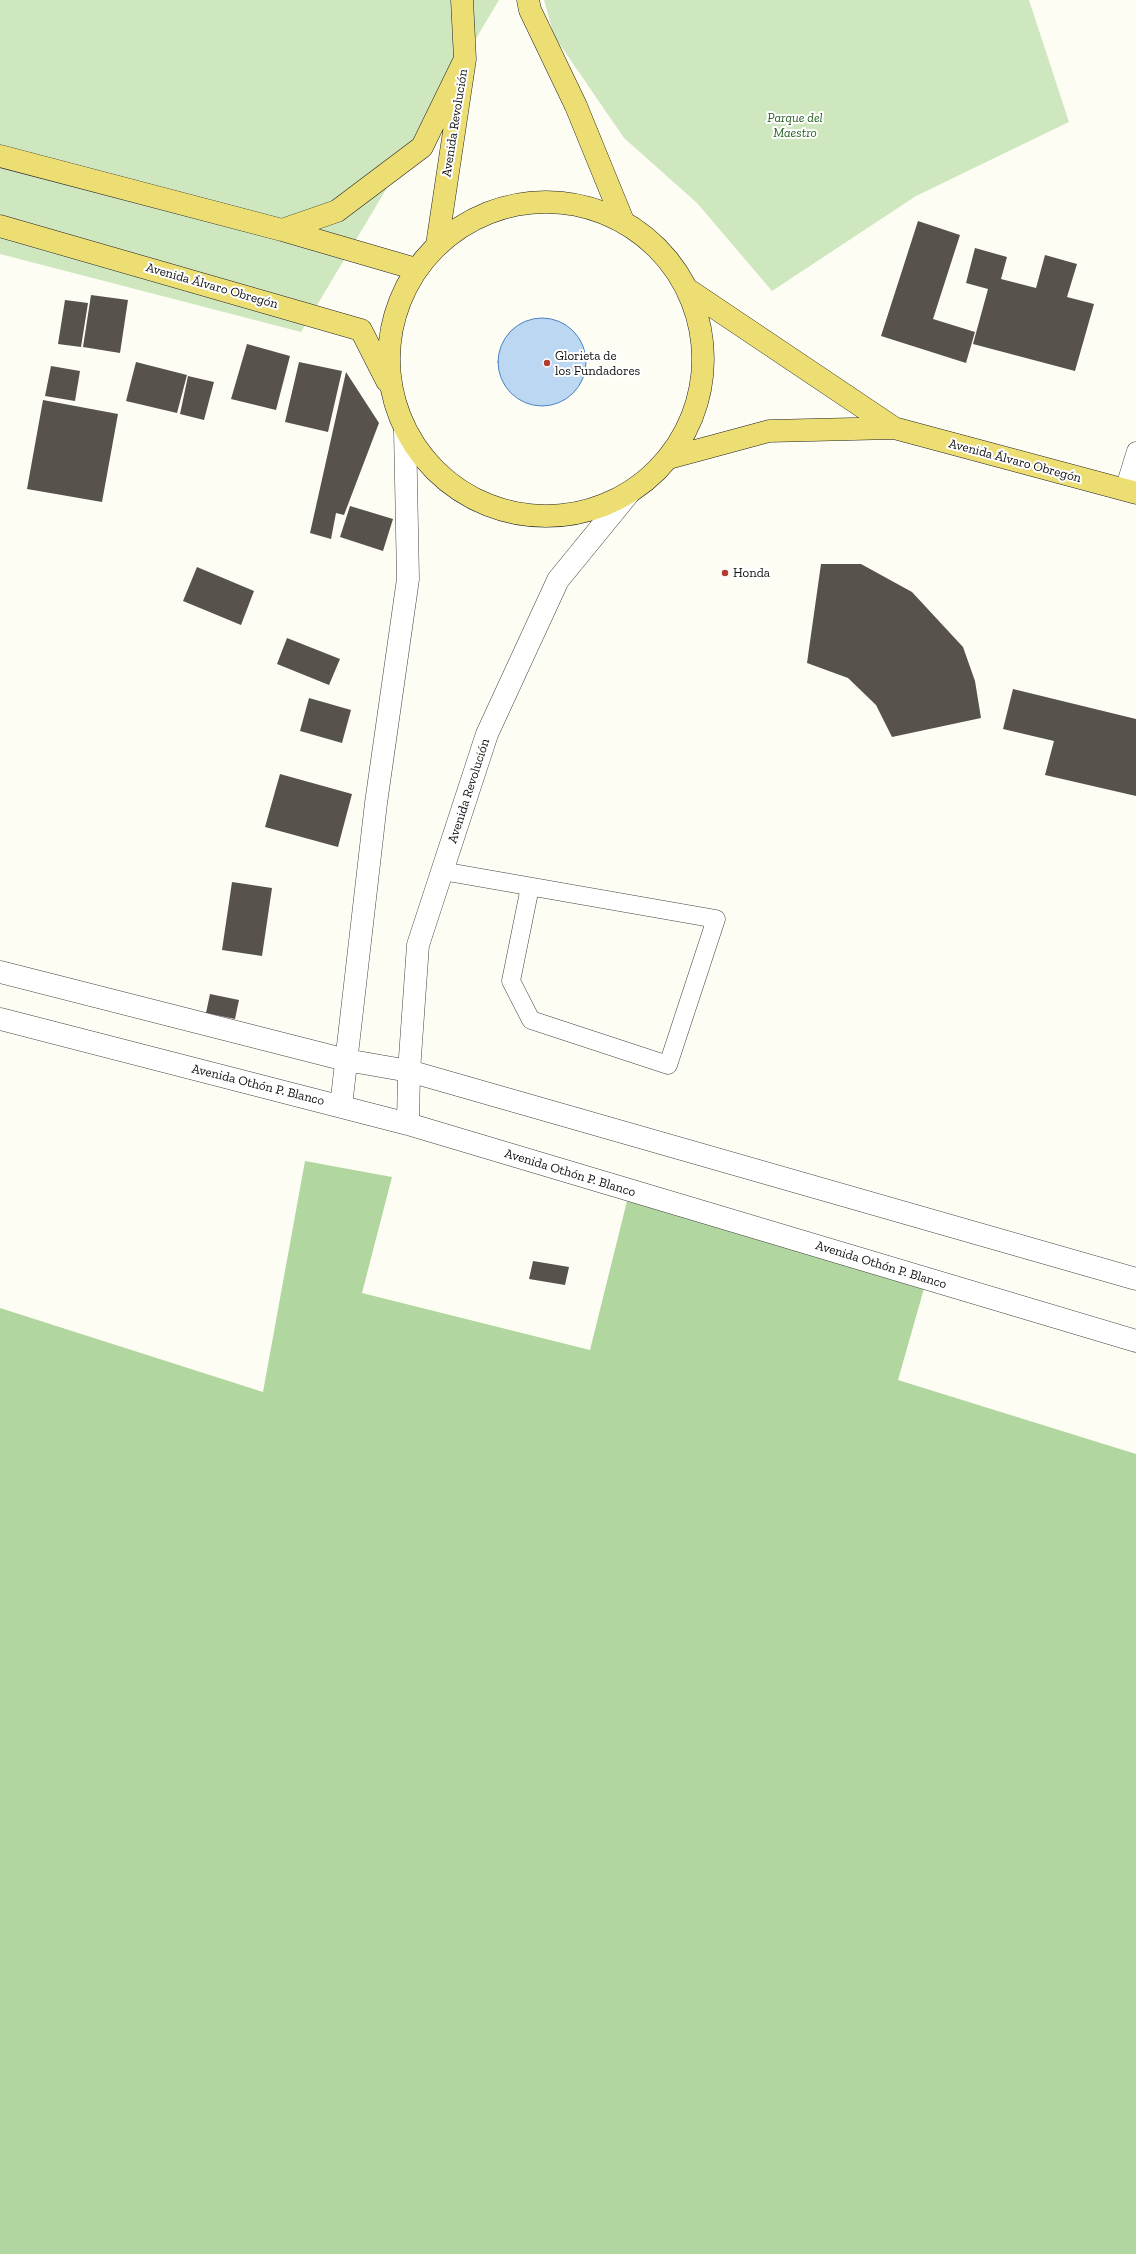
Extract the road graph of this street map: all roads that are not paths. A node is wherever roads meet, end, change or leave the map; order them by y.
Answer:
1 (462, 0) edge
2 (528, 0) edge
3 (465, 59) junction
4 (0, 156) edge
5 (623, 221) junction
6 (0, 226) edge
7 (282, 230) junction
8 (437, 245) junction
9 (416, 268) junction
10 (690, 291) junction
11 (390, 387) junction
12 (894, 428) junction
13 (405, 430) junction
14 (1136, 451) edge
15 (669, 458) junction
16 (1130, 492) edge
17 (629, 493) junction
18 (442, 871) junction
19 (530, 887) junction
20 (0, 972) edge
21 (0, 1019) edge
22 (346, 1060) junction
23 (409, 1071) junction
24 (341, 1106) junction
25 (408, 1124) junction
26 (1136, 1279) edge
27 (1136, 1341) edge

1 - 3 main road, Avenida Revolución
2 - 5 main road
3 - 7 main road
3 - 8 main road, Avenida Revolución
4 - 7 main road
5 - 8 main road, Avenida Álvaro Obregón
5 - 10 main road, Avenida Álvaro Obregón
6 - 11 main road, Avenida Álvaro Obregón
7 - 9 main road
8 - 9 main road, Avenida Álvaro Obregón
9 - 11 main road, Avenida Álvaro Obregón
10 - 12 main road, Avenida Álvaro Obregón
10 - 15 main road, Avenida Álvaro Obregón
11 - 13 main road, Avenida Álvaro Obregón
12 - 15 main road, Avenida Álvaro Obregón
12 - 16 main road, Avenida Álvaro Obregón
13 - 17 main road, Avenida Álvaro Obregón
13 - 22 street
14 - 16 lane
15 - 17 main road, Avenida Álvaro Obregón
17 - 18 street, Avenida Revolución
18 - 19 lane
18 - 23 street, Avenida Revolución
19 - 19 lane
20 - 22 street
21 - 24 street, Avenida Othón P. Blanco
22 - 23 street
22 - 24 street
23 - 25 street, Avenida Revolución
23 - 26 street
24 - 25 street, Avenida Othón P. Blanco
25 - 27 street, Avenida Othón P. Blanco

